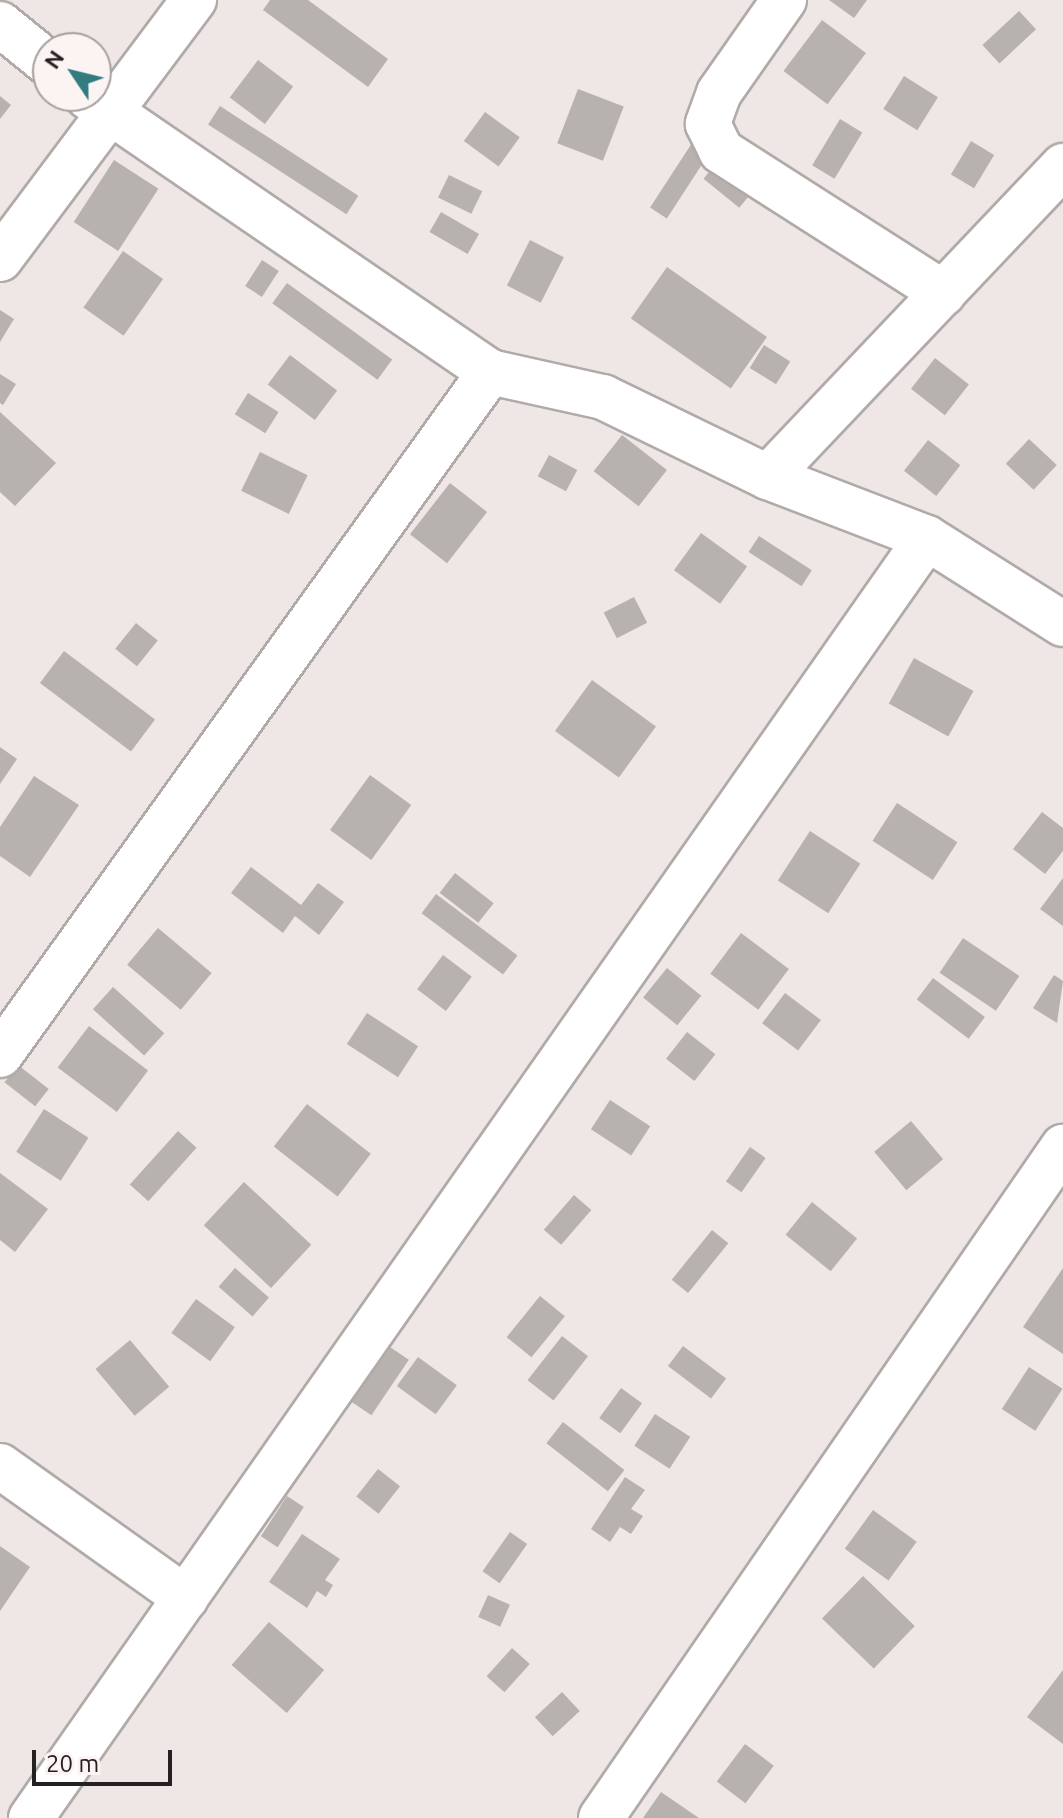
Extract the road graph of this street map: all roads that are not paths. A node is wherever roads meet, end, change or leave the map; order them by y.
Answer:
1 (194, 0) edge
2 (784, 0) edge
3 (0, 24) edge
4 (32, 50) edge
5 (112, 86) edge
6 (90, 112) edge
7 (109, 112) edge
8 (1063, 166) edge
9 (0, 259) edge
10 (943, 293) junction
11 (490, 372) junction
12 (768, 477) junction
13 (927, 538) junction
14 (1063, 624) edge
15 (0, 1055) edge
16 (1063, 1147) edge
17 (0, 1466) edge
18 (186, 1598) junction
19 (31, 1818) edge
20 (601, 1818) edge

1 - 5 street
2 - 10 street
3 - 4 street
6 - 9 street
7 - 11 street
8 - 10 street
10 - 12 street
11 - 12 street
11 - 15 street
12 - 13 street
13 - 14 street
13 - 18 street
16 - 20 street
17 - 18 street
18 - 19 street

